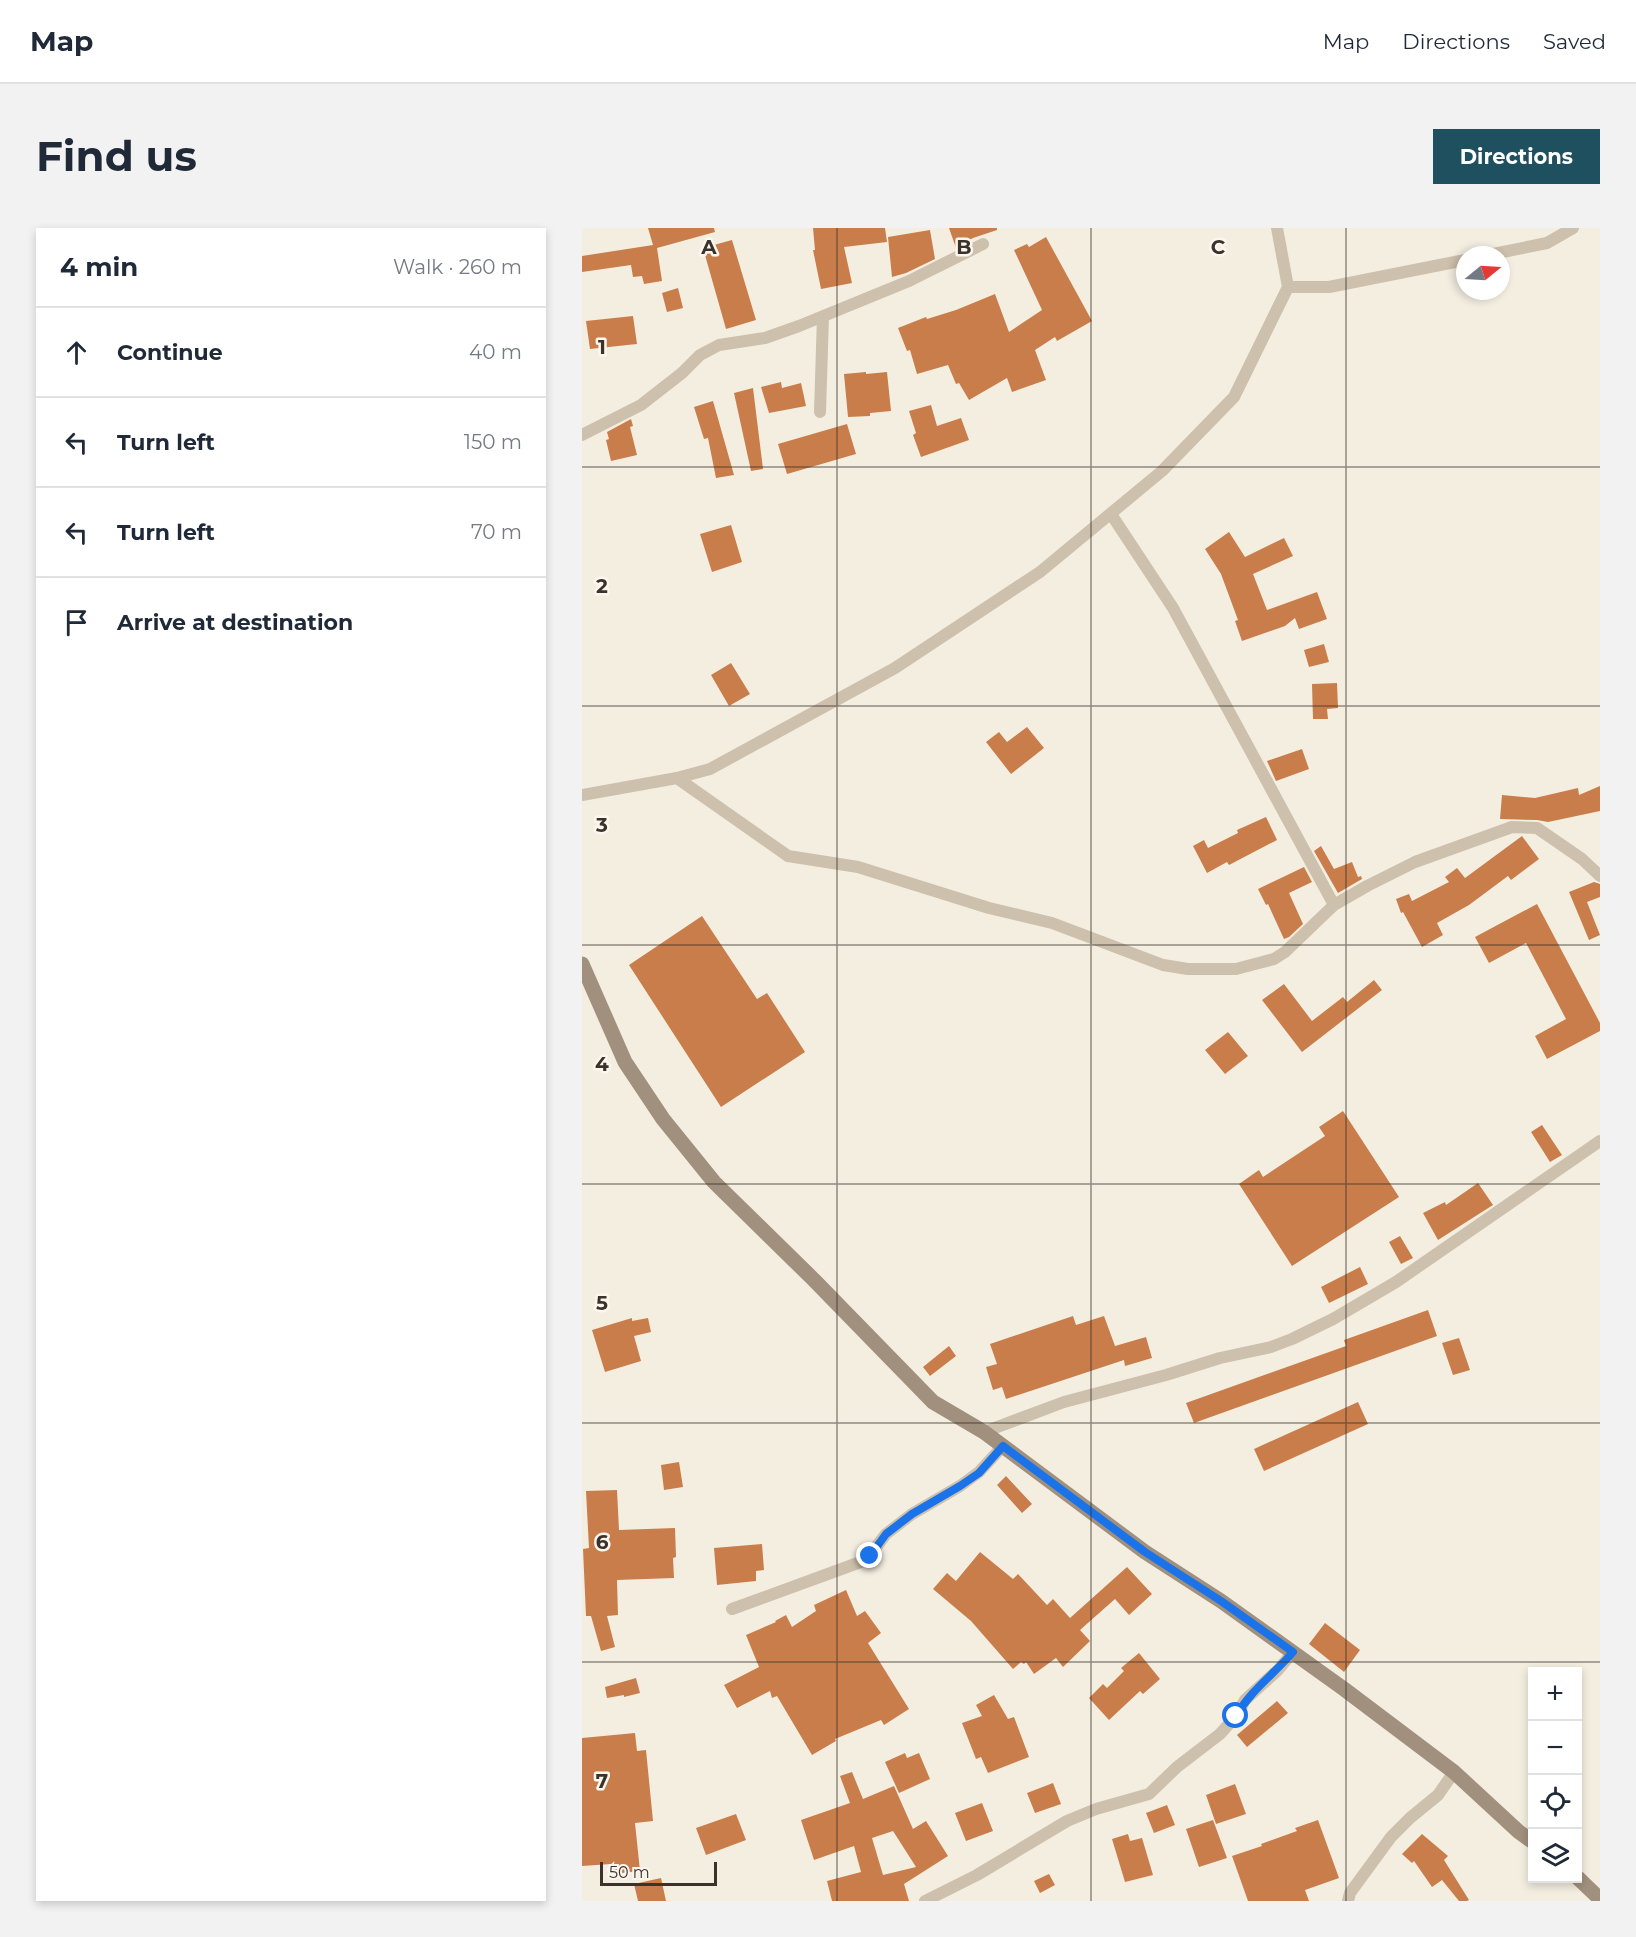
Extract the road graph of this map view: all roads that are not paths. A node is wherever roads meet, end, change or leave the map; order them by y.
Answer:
1 (1276, 228) edge
2 (1573, 228) edge
3 (983, 244) dead end
4 (1510, 251) edge
5 (1456, 262) edge
6 (1288, 287) junction
7 (823, 316) junction
8 (820, 412) dead end
9 (582, 435) edge
10 (1110, 514) junction
11 (677, 778) junction
12 (582, 795) edge
13 (1600, 876) edge
14 (1334, 905) junction
15 (582, 964) edge
16 (1600, 1141) edge
17 (984, 1432) junction
18 (1003, 1446) junction
19 (732, 1609) dead end
20 (1293, 1652) junction
21 (1454, 1772) junction
22 (1528, 1838) edge
23 (1582, 1882) edge
24 (1600, 1899) edge
25 (925, 1901) edge
26 (1348, 1901) edge

1 - 6 street
2 - 4 street
3 - 7 street
5 - 6 street
6 - 10 street
7 - 8 street
7 - 9 street
10 - 11 street
10 - 14 street
11 - 12 street
11 - 14 street
13 - 14 street
15 - 17 street
16 - 17 street
17 - 18 street
18 - 19 street
18 - 20 street
20 - 21 street
20 - 25 street
21 - 22 street
21 - 26 street
23 - 24 street

